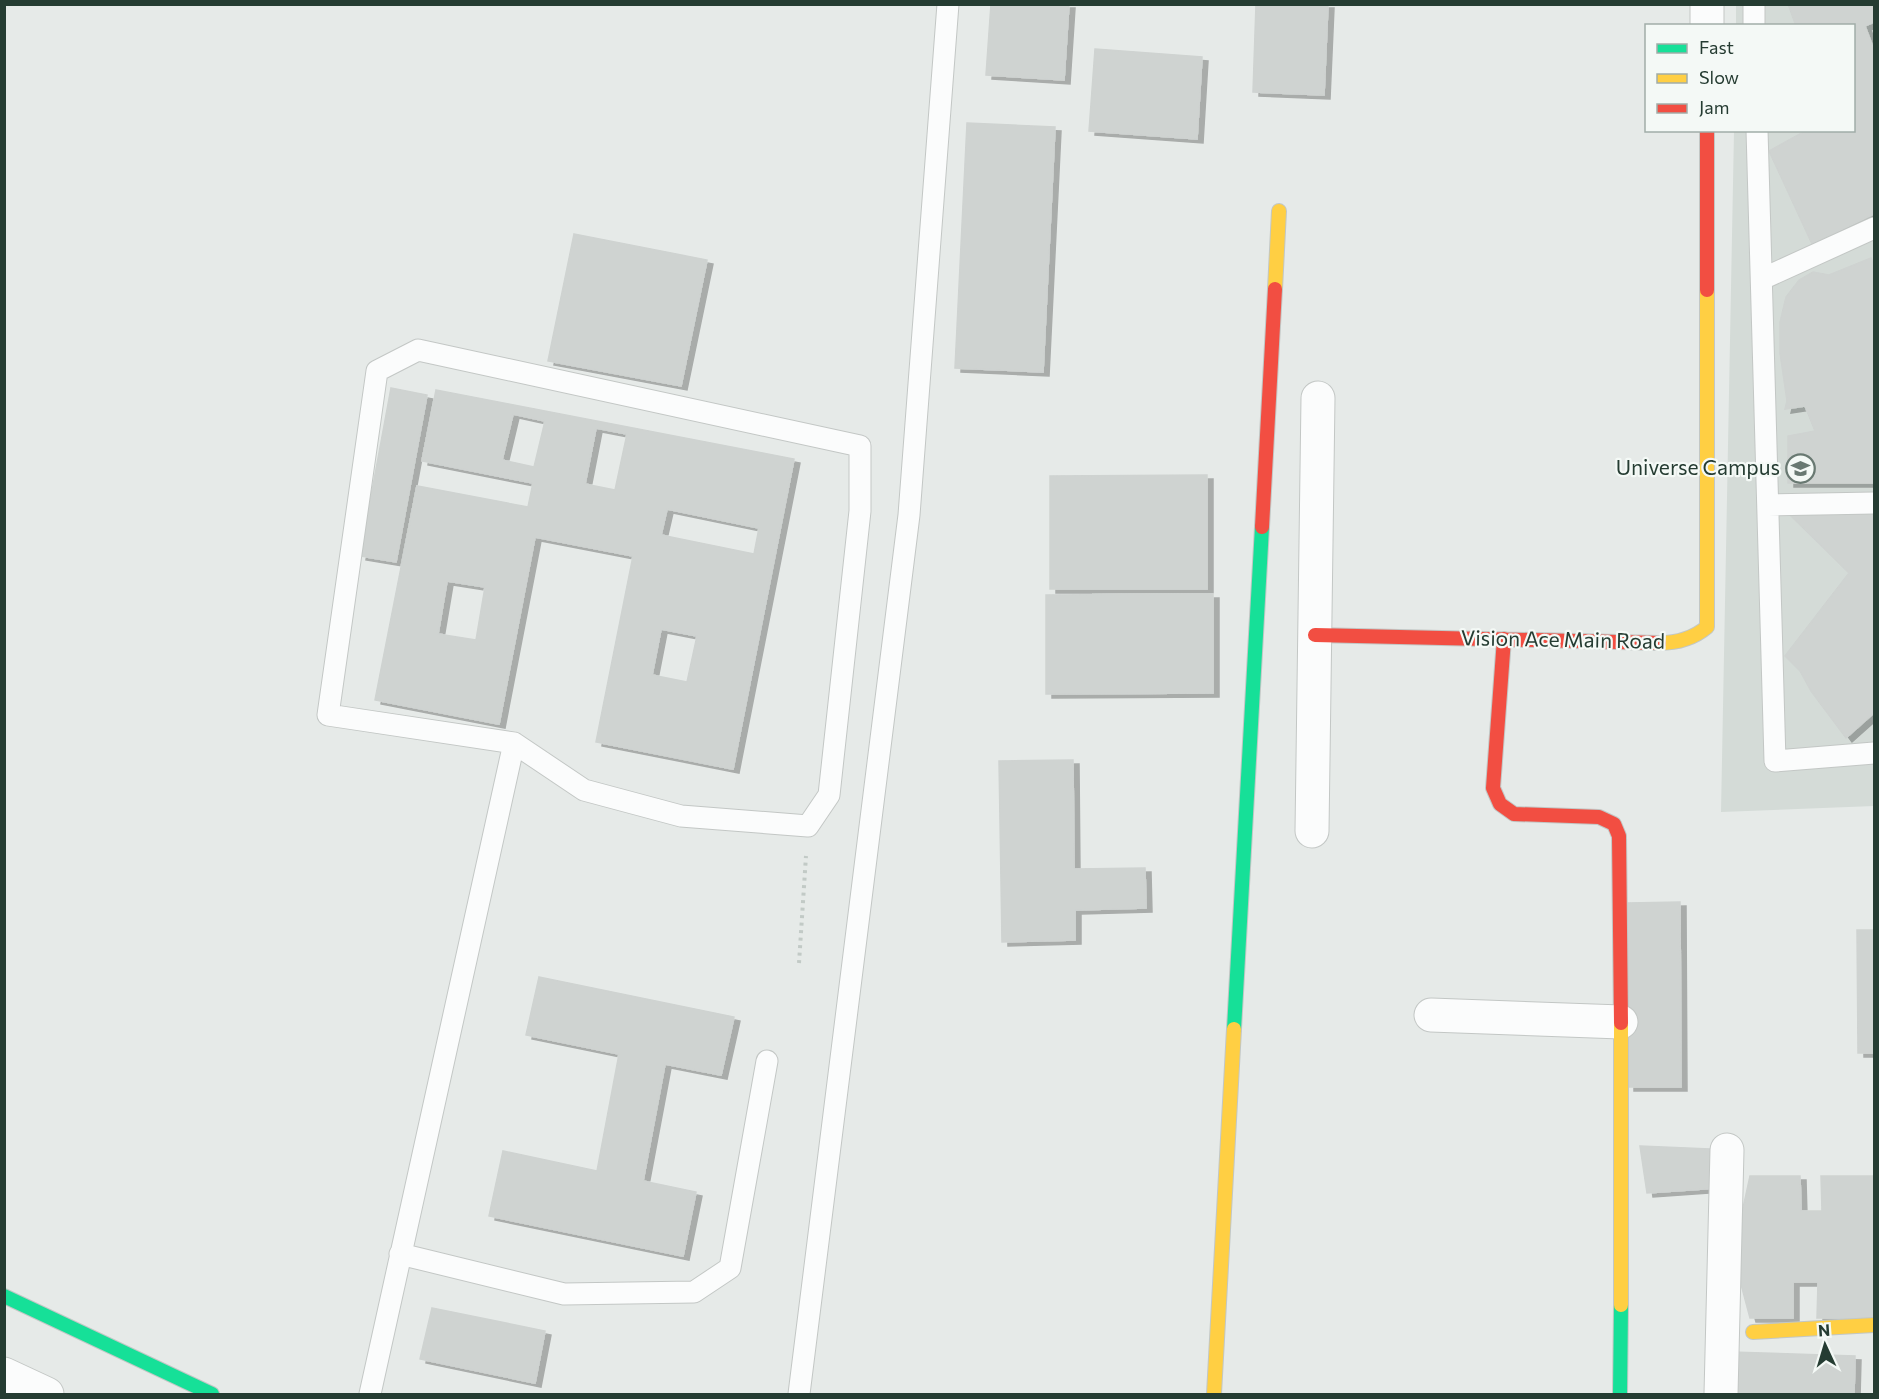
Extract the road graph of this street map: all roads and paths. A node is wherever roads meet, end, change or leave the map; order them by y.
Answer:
1 (948, 4) edge
2 (1707, 4) edge
3 (1754, 4) edge
4 (1707, 24) edge
5 (1755, 24) edge
6 (1707, 132) edge
7 (1757, 132) edge
8 (1279, 211) dead end
9 (1875, 228) edge
10 (1762, 279) junction
11 (1318, 398) dead end
12 (1875, 503) edge
13 (1768, 505) junction
14 (1315, 635) junction
15 (1504, 639) junction
16 (514, 743) junction
17 (1875, 753) edge
18 (808, 826) junction
19 (1312, 831) dead end
20 (799, 963) dead end
21 (1431, 1015) dead end
22 (1621, 1022) junction
23 (767, 1061) dead end
24 (1727, 1150) dead end
25 (400, 1254) junction
26 (4, 1296) edge
27 (1875, 1325) edge
28 (1753, 1332) dead end
29 (4, 1374) edge
30 (192, 1390) edge
31 (47, 1395) edge
32 (370, 1395) edge
33 (800, 1395) edge
34 (1214, 1395) edge
35 (1620, 1395) edge
36 (1721, 1395) edge

1 - 33 lane
2 - 4 street
3 - 5 lane
6 - 15 street, Vision Ace Main Road
7 - 10 lane
8 - 34 street
9 - 10 lane
10 - 13 lane
11 - 14 street
12 - 13 lane
13 - 17 lane
14 - 15 street, Vision Ace Main Road
14 - 19 street
15 - 22 street
16 - 18 lane
16 - 18 lane
16 - 25 lane
18 - 20 path
21 - 22 street
22 - 35 street
23 - 25 lane
24 - 36 street
25 - 32 lane
26 - 30 street
27 - 28 street
29 - 31 street

